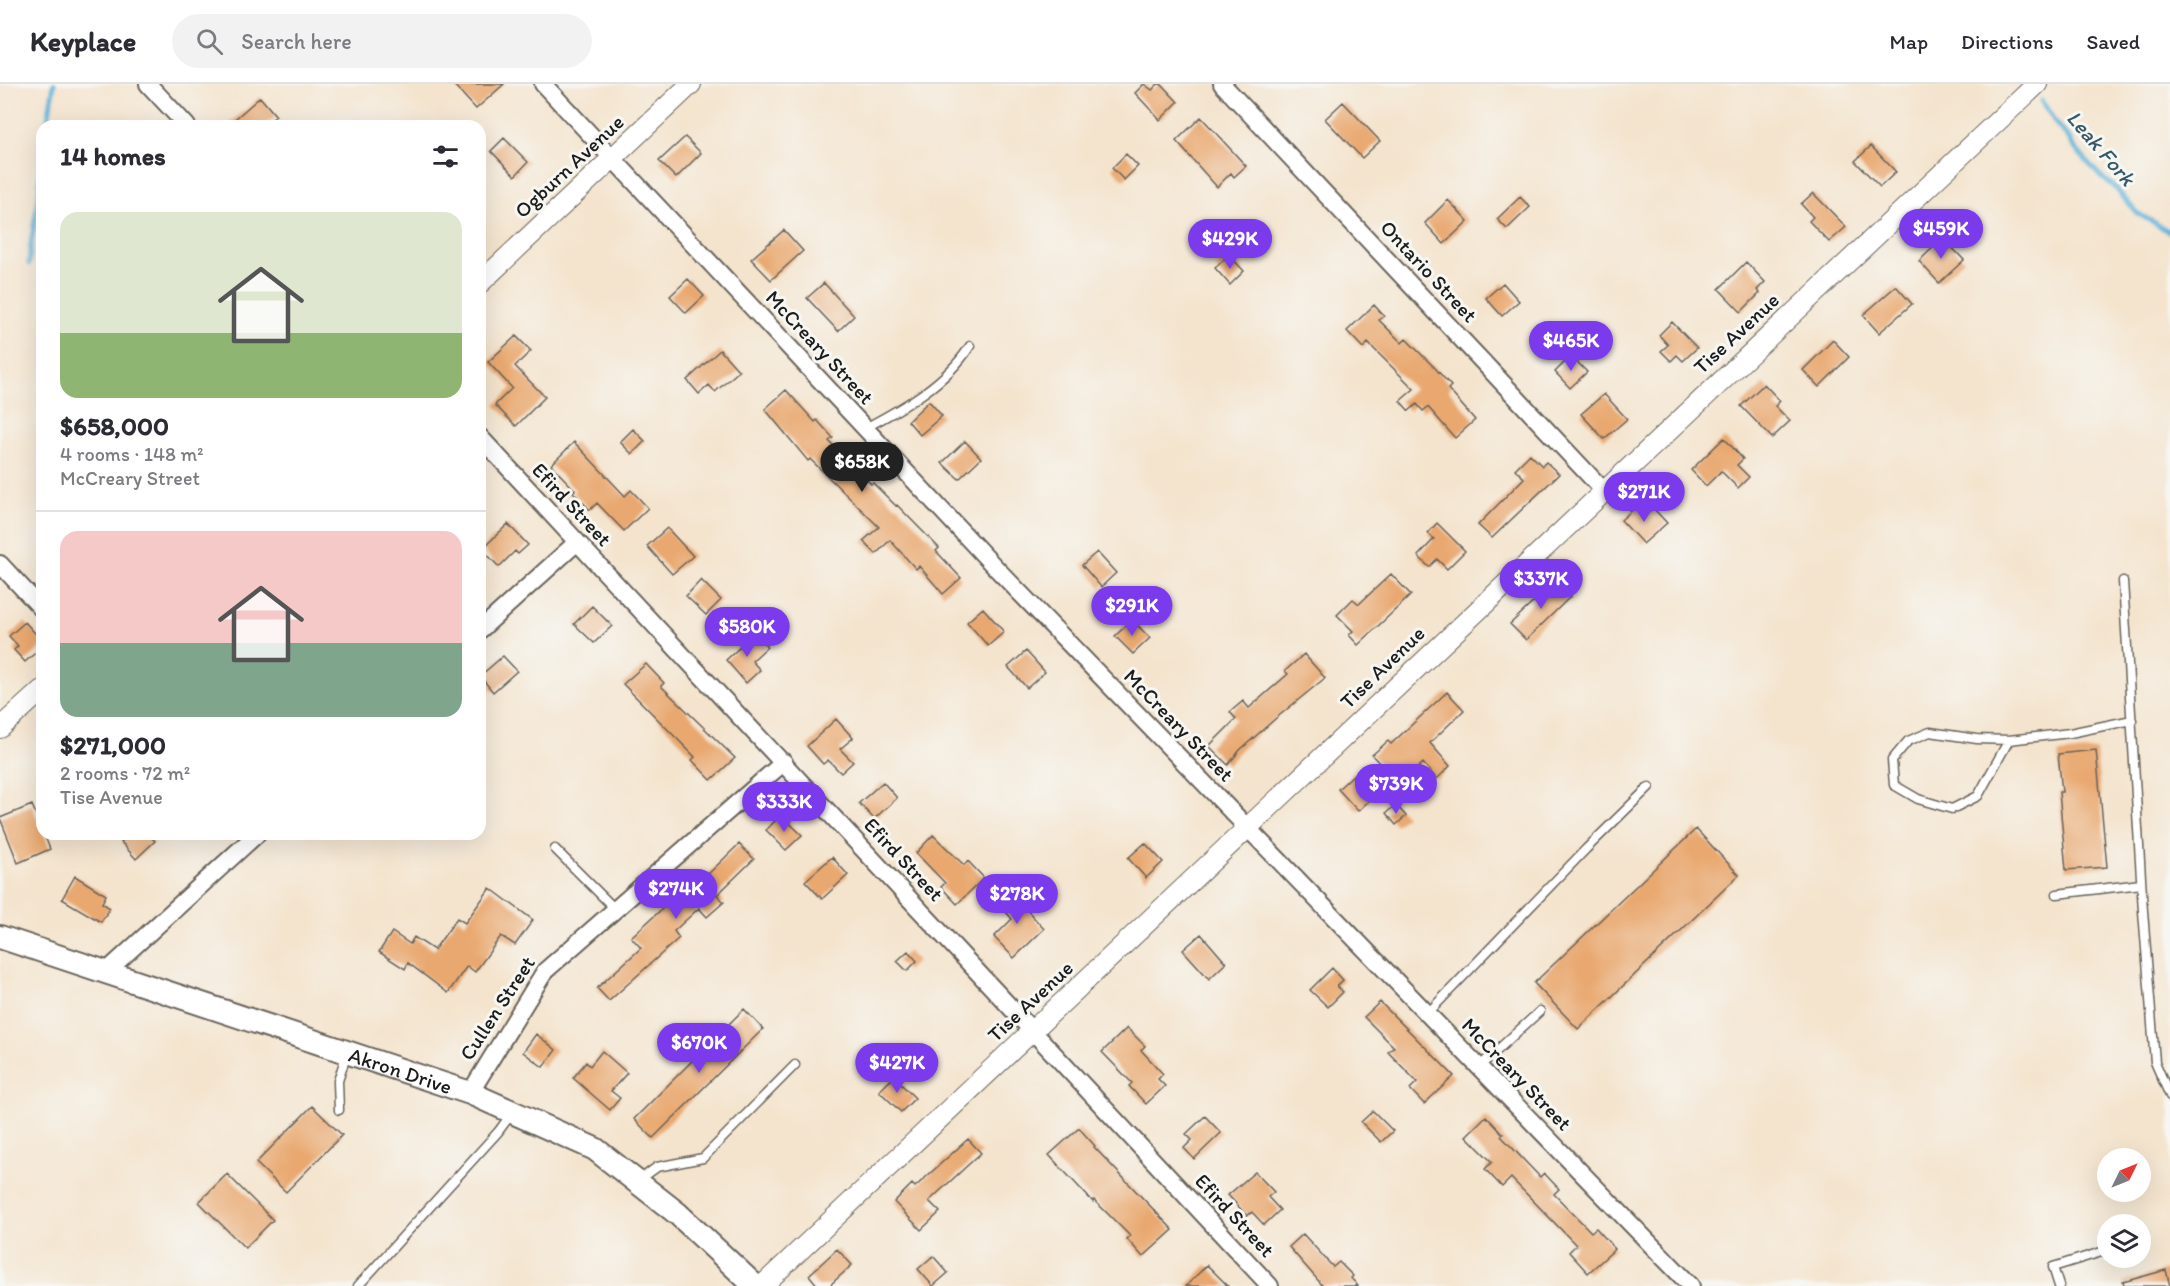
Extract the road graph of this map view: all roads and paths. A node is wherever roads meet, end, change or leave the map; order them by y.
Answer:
1 (148, 84) edge
2 (543, 84) edge
3 (692, 84) edge
4 (1222, 84) edge
5 (2037, 84) edge
6 (181, 120) edge
7 (612, 158) junction
8 (486, 277) edge
9 (970, 346) dead end
10 (865, 428) junction
11 (486, 444) edge
12 (1603, 490) junction
13 (576, 543) junction
14 (0, 564) edge
15 (2123, 580) dead end
16 (36, 603) edge
17 (486, 625) edge
18 (36, 695) edge
19 (2132, 720) junction
20 (0, 728) edge
21 (2009, 740) junction
22 (784, 762) junction
23 (1649, 787) dead end
24 (1248, 828) junction
25 (250, 840) edge
26 (555, 849) dead end
27 (2141, 884) junction
28 (2057, 894) dead end
29 (615, 909) junction
30 (0, 938) edge
31 (105, 973) junction
32 (1540, 1011) dead end
33 (1427, 1014) junction
34 (1034, 1031) junction
35 (347, 1053) junction
36 (795, 1065) dead end
37 (1479, 1067) junction
38 (470, 1093) junction
39 (2170, 1096) edge
40 (339, 1110) dead end
41 (512, 1112) junction
42 (637, 1181) junction
43 (2097, 1253) edge
44 (358, 1286) edge
45 (755, 1286) edge
46 (762, 1286) edge
47 (1270, 1286) edge
48 (1691, 1286) edge
49 (2059, 1286) edge

1 - 6 street
2 - 7 street, McCreary Street
3 - 7 street, Ogburn Avenue
4 - 12 street, Ontario Street
5 - 12 street, Tise Avenue
7 - 8 street, Ogburn Avenue
7 - 10 street, McCreary Street
9 - 10 lane
10 - 24 street, McCreary Street
11 - 13 street, Efird Street
12 - 24 street, Tise Avenue
13 - 17 street
13 - 22 street, Efird Street
14 - 16 street
15 - 19 lane
18 - 20 street
19 - 21 lane
19 - 27 lane
21 - 21 lane
22 - 29 street, Cullen Street
22 - 34 street, Efird Street
23 - 33 lane
24 - 33 street, McCreary Street
24 - 34 street, Tise Avenue
25 - 31 street
26 - 29 lane
27 - 28 lane
27 - 39 lane
29 - 38 street, Cullen Street
30 - 31 main road, Akron Drive
31 - 35 main road, Akron Drive
32 - 37 lane
33 - 37 street, McCreary Street
34 - 46 street, Tise Avenue
34 - 47 street, Efird Street
35 - 38 main road, Akron Drive
35 - 40 lane
36 - 42 lane
37 - 48 street, McCreary Street
38 - 41 main road, Akron Drive
41 - 42 main road, Akron Drive
41 - 44 lane
42 - 45 main road, Akron Drive
43 - 49 lane

